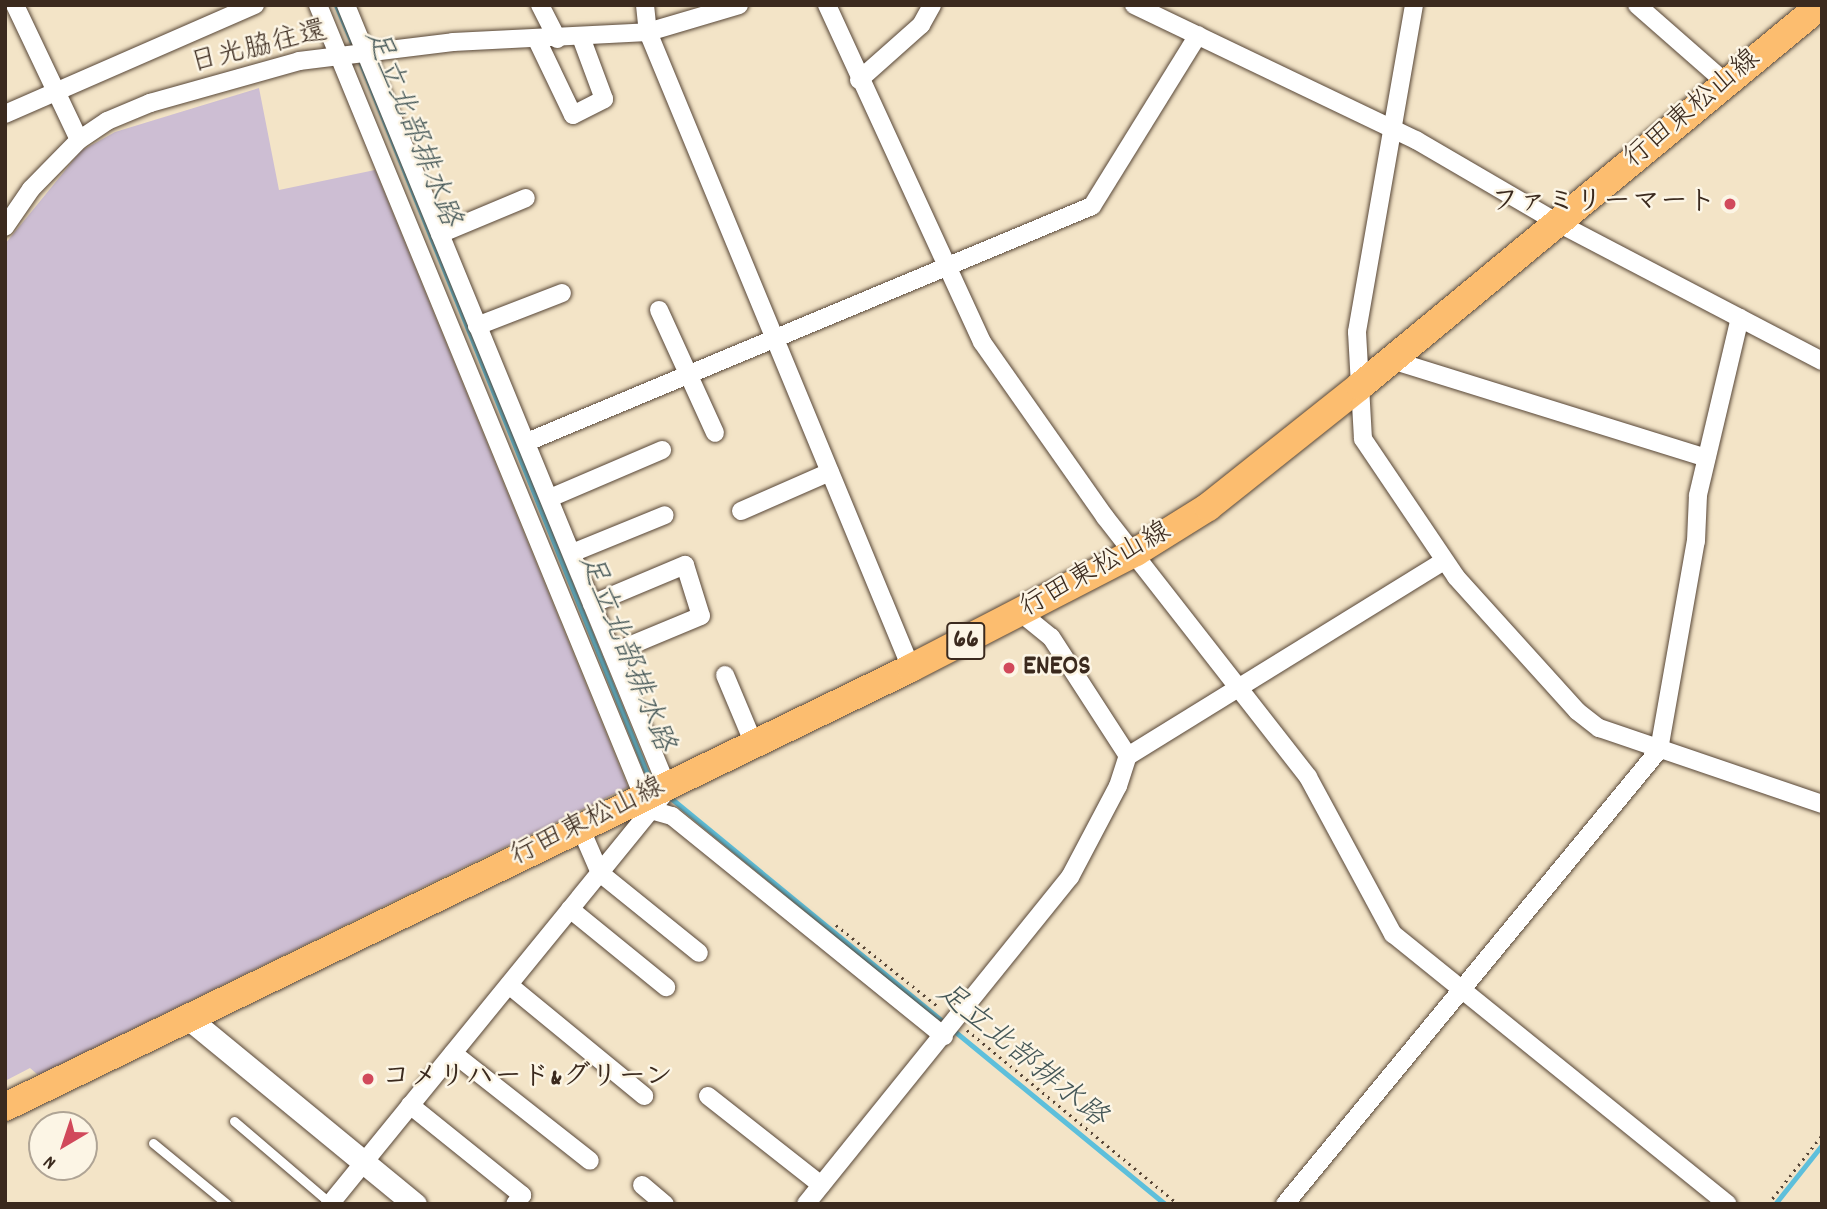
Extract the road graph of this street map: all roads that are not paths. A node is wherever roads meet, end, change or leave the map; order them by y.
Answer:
1 (15, 5) edge
2 (255, 5) edge
3 (318, 5) edge
4 (346, 5) edge
5 (540, 5) edge
6 (645, 5) edge
7 (739, 5) edge
8 (827, 5) edge
9 (932, 5) edge
10 (1134, 5) edge
11 (1414, 5) edge
12 (1637, 5) edge
13 (1821, 5) edge
14 (648, 32) junction
15 (1198, 35) junction
16 (581, 37) junction
17 (557, 39) junction
18 (537, 40) junction
19 (365, 52) junction
20 (338, 55) junction
21 (859, 80) junction
22 (1726, 83) junction
23 (53, 93) junction
24 (5, 114) edge
25 (1394, 132) junction
26 (79, 140) junction
27 (526, 198) dead end
28 (1558, 223) junction
29 (5, 227) edge
30 (440, 234) junction
31 (943, 266) junction
32 (562, 293) dead end
33 (659, 310) dead end
34 (1740, 318) junction
35 (477, 327) junction
36 (775, 337) junction
37 (1392, 360) junction
38 (1822, 361) edge
39 (689, 373) junction
40 (1360, 386) junction
41 (715, 433) dead end
42 (527, 442) junction
43 (662, 450) dead end
44 (1706, 458) junction
45 (831, 472) junction
46 (550, 498) junction
47 (741, 511) dead end
48 (665, 515) dead end
49 (1136, 552) junction
50 (572, 553) junction
51 (1444, 561) junction
52 (592, 604) junction
53 (1021, 613) junction
54 (612, 653) junction
55 (911, 668) junction
56 (725, 675) dead end
57 (1238, 690) junction
58 (754, 744) junction
59 (1659, 750) junction
60 (1128, 756) junction
61 (653, 797) junction
62 (1822, 804) edge
63 (580, 827) junction
64 (600, 873) junction
65 (570, 909) junction
66 (699, 953) dead end
67 (509, 985) junction
68 (666, 987) dead end
69 (1460, 987) junction
70 (187, 1017) junction
71 (944, 1036) junction
72 (453, 1053) junction
73 (644, 1096) dead end
74 (708, 1097) dead end
75 (410, 1105) junction
76 (5, 1107) edge
77 (234, 1121) dead end
78 (153, 1143) dead end
79 (590, 1161) dead end
80 (364, 1162) junction
81 (642, 1185) dead end
82 (821, 1185) junction
83 (405, 1201) edge
84 (227, 1204) edge
85 (330, 1204) edge
86 (515, 1204) edge
87 (665, 1204) edge
88 (806, 1204) edge
89 (1285, 1204) edge
90 (1728, 1204) edge

1 - 23 street
2 - 23 street
3 - 20 street
4 - 19 street
5 - 17 street
6 - 14 street
7 - 14 street, 日光脇往還
8 - 21 street
9 - 21 street
10 - 15 street
11 - 25 street
12 - 22 street
13 - 22 main road, 行田東松山線 / 66
14 - 16 street, 日光脇往還
14 - 36 street
15 - 25 street
15 - 31 street
16 - 17 street, 日光脇往還
16 - 18 street
17 - 18 street, 日光脇往還
18 - 19 street, 日光脇往還
19 - 20 street, 日光脇往還
19 - 30 street
20 - 26 street, 日光脇往還
20 - 61 street
21 - 31 street
22 - 28 main road, 行田東松山線 / 66
23 - 24 street
23 - 26 street
25 - 28 street
25 - 40 street
26 - 29 street, 日光脇往還
27 - 30 street
28 - 34 street
28 - 37 main road, 行田東松山線 / 66
30 - 35 street
31 - 36 street
31 - 49 street
32 - 35 street
33 - 39 street
34 - 38 street
34 - 44 street
35 - 42 street
36 - 39 street
36 - 45 street
37 - 40 main road, 行田東松山線 / 66
37 - 44 street
39 - 41 street
39 - 42 street
40 - 49 main road, 行田東松山線 / 66
40 - 51 street
42 - 46 street
43 - 46 street
44 - 59 street
45 - 47 street
45 - 55 street
46 - 50 street
48 - 50 street
49 - 53 main road, 行田東松山線 / 66
49 - 57 street
50 - 52 street
51 - 57 street
51 - 59 street
52 - 54 street
52 - 54 street
53 - 55 main road, 行田東松山線 / 66
53 - 60 street
54 - 61 street
55 - 58 main road, 行田東松山線 / 66
56 - 58 street
57 - 60 street
57 - 69 street
58 - 61 main road, 行田東松山線 / 66
59 - 62 street
59 - 69 street
60 - 71 street
61 - 63 main road, 行田東松山線 / 66
61 - 64 street
61 - 71 street
63 - 64 street
63 - 70 main road, 行田東松山線 / 66
64 - 65 street
64 - 66 street
65 - 67 street
65 - 68 street
67 - 72 street
67 - 73 street
69 - 89 street
69 - 90 street
70 - 76 main road, 行田東松山線 / 66
70 - 80 street
71 - 82 street
72 - 75 street
72 - 79 street
74 - 82 street
75 - 80 street
75 - 86 street
77 - 85 lane
78 - 84 lane
80 - 83 street
80 - 85 street
81 - 87 street
82 - 88 street

